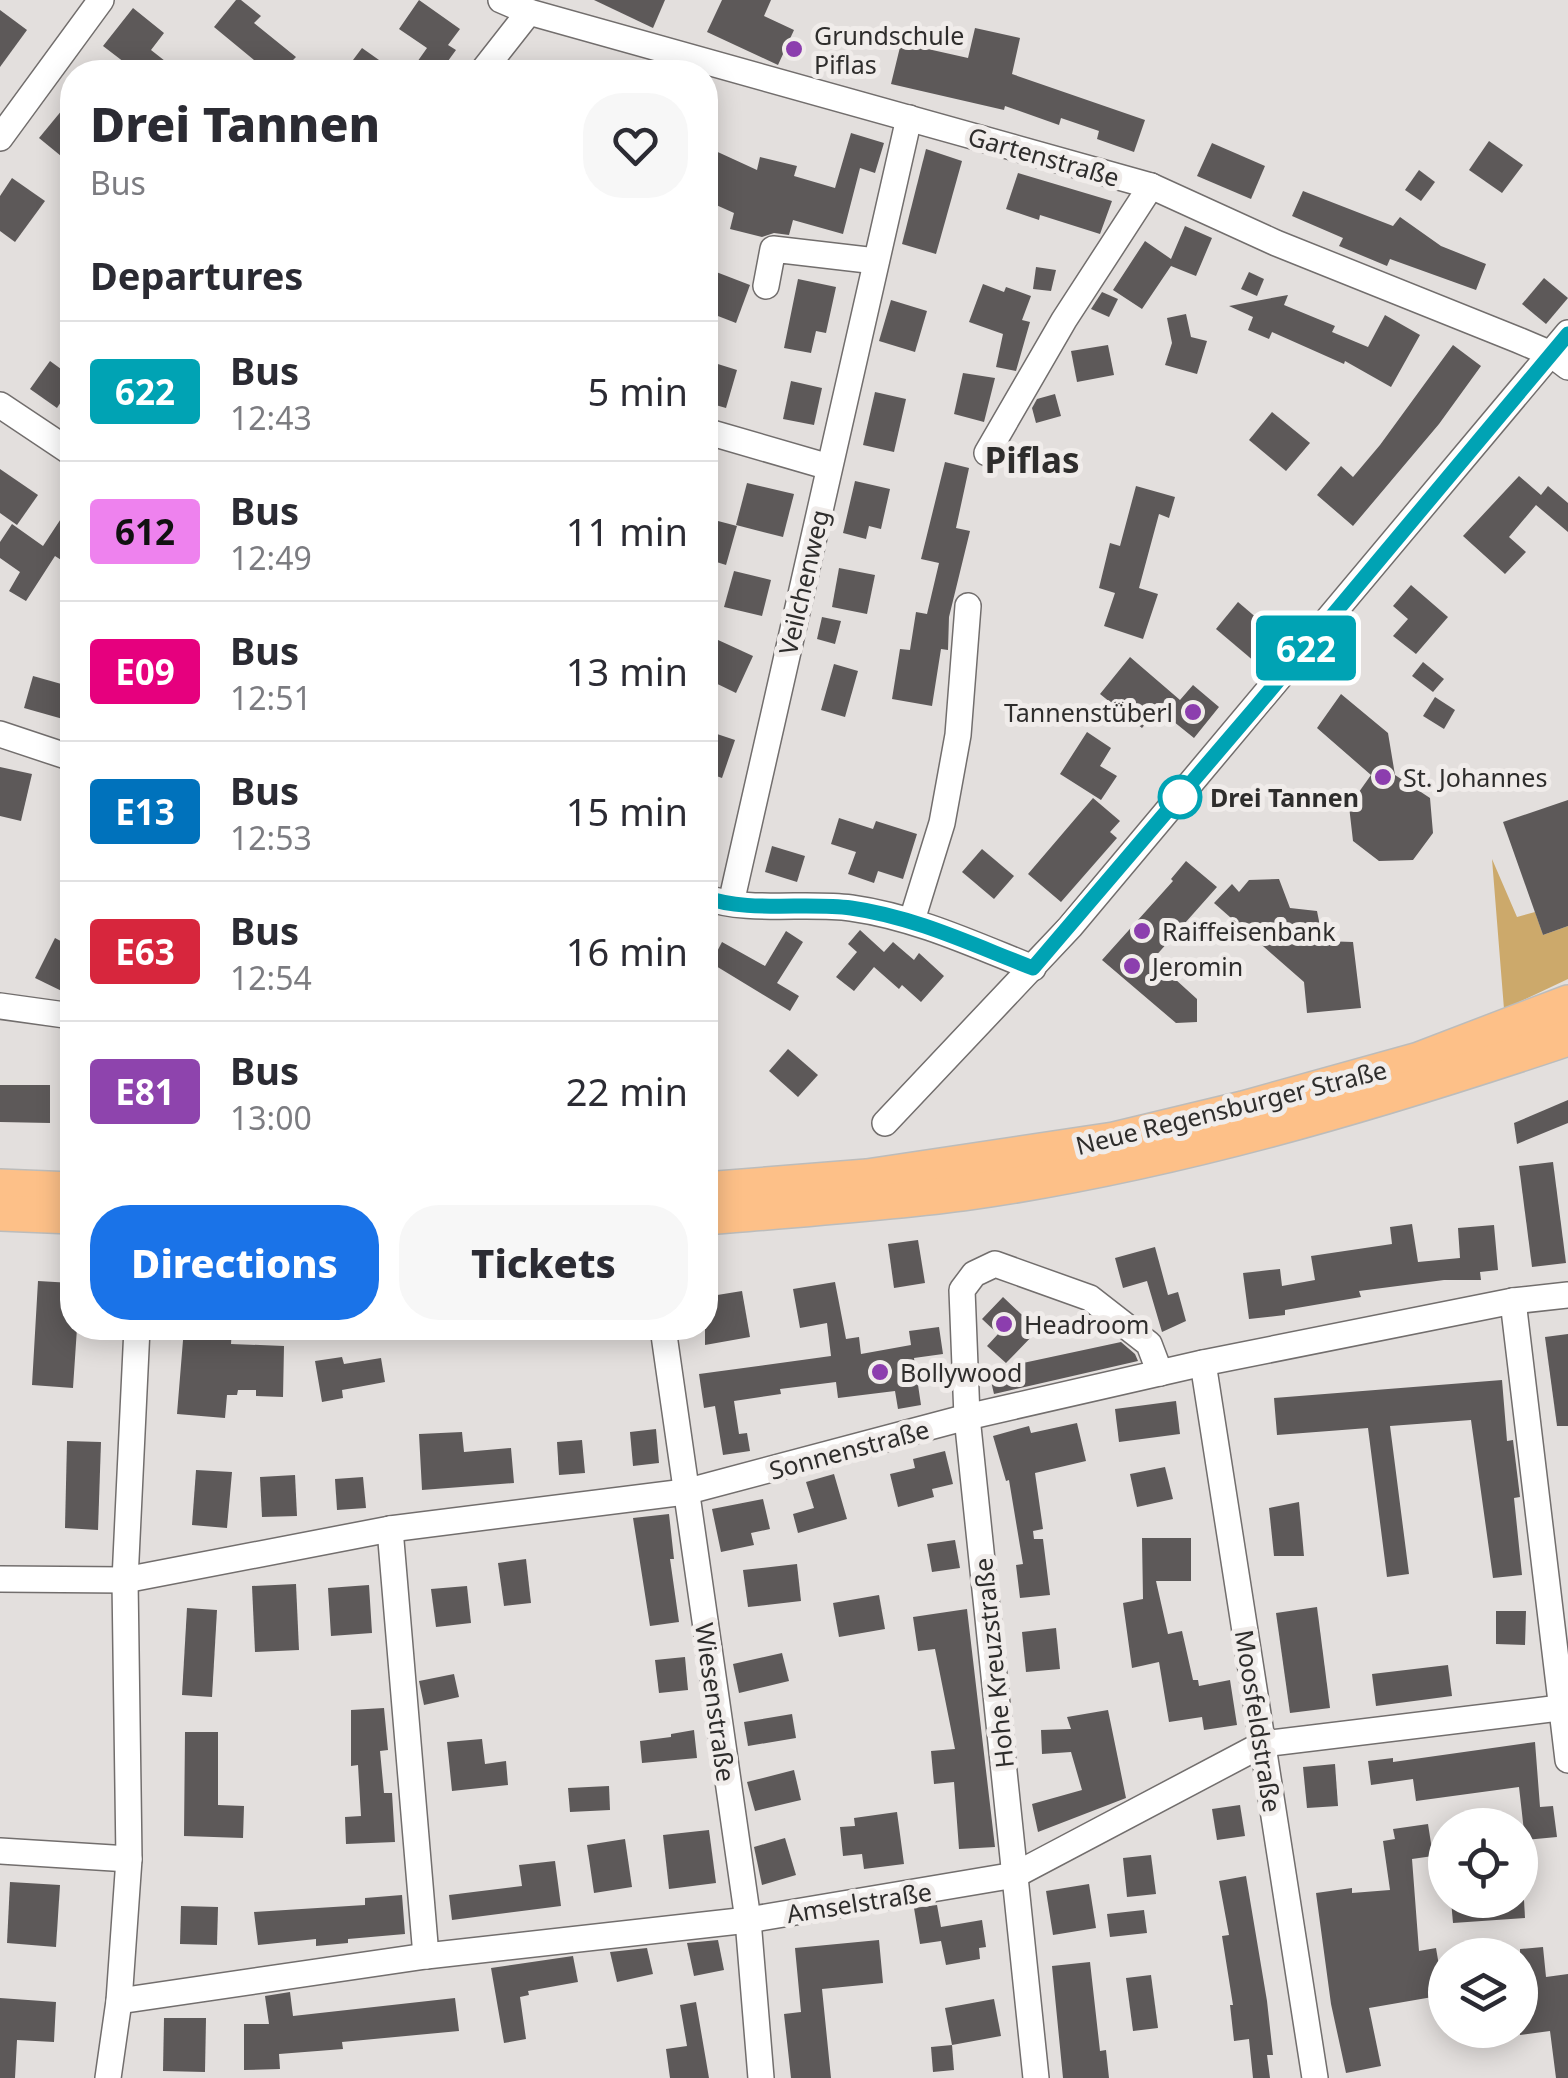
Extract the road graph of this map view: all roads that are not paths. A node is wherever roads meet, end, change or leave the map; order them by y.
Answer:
1 (101, 0) edge
2 (501, 0) edge
3 (529, 12) junction
4 (491, 60) edge
5 (701, 60) edge
6 (718, 65) edge
7 (909, 118) junction
8 (0, 138) edge
9 (1151, 186) junction
10 (876, 261) junction
11 (766, 286) dead end
12 (1568, 334) edge
13 (1560, 360) edge
14 (0, 405) edge
15 (718, 435) edge
16 (60, 446) edge
17 (987, 453) dead end
18 (829, 467) junction
19 (968, 606) dead end
20 (0, 734) edge
21 (60, 754) edge
22 (718, 900) edge
23 (731, 902) junction
24 (912, 920) junction
25 (1033, 968) junction
26 (1568, 1003) edge
27 (0, 1006) edge
28 (60, 1014) edge
29 (1568, 1038) edge
30 (885, 1123) dead end
31 (0, 1187) edge
32 (718, 1189) edge
33 (60, 1190) edge
34 (0, 1213) edge
35 (718, 1215) edge
36 (60, 1216) edge
37 (1568, 1295) edge
38 (1513, 1301) junction
39 (136, 1340) edge
40 (665, 1340) edge
41 (1203, 1364) junction
42 (1160, 1373) junction
43 (967, 1417) junction
44 (685, 1492) junction
45 (390, 1529) junction
46 (0, 1579) edge
47 (126, 1580) junction
48 (1564, 1707) edge
49 (1263, 1744) junction
50 (1568, 1760) edge
51 (0, 1852) edge
52 (129, 1859) junction
53 (1015, 1876) junction
54 (748, 1920) junction
55 (426, 1956) junction
56 (119, 2001) junction
57 (108, 2078) edge
58 (760, 2078) edge
59 (1036, 2078) edge
60 (1315, 2078) edge

1 - 8 street
2 - 3 street, Gartenstraße
3 - 4 street
3 - 5 street, Gartenstraße
6 - 7 street, Gartenstraße
7 - 9 street, Gartenstraße
7 - 10 street, Veilchenweg
9 - 13 street, Gartenstraße
9 - 17 street
10 - 11 street
10 - 18 street, Veilchenweg
12 - 13 street
13 - 25 street
14 - 16 street
15 - 18 street
18 - 23 street, Veilchenweg
19 - 24 street
20 - 21 street
22 - 23 street
23 - 24 street
24 - 25 street
25 - 30 street
26 - 32 highway, Neue Regensburger Straße
27 - 28 street
29 - 35 highway, Neue Regensburger Straße
31 - 33 highway
34 - 36 highway
37 - 38 street, Sonnenstraße
38 - 41 street, Sonnenstraße
38 - 48 street
39 - 47 street
40 - 44 street, Wiesenstraße
41 - 42 street, Sonnenstraße
41 - 49 street, Moosfeldstraße
42 - 43 street, Sonnenstraße
42 - 43 street, Hohe Kreuzstraße
43 - 44 street, Sonnenstraße
43 - 53 street, Hohe Kreuzstraße
44 - 45 street, Sonnenstraße
44 - 54 street, Wiesenstraße
45 - 47 street, Sonnenstraße
45 - 55 street
46 - 47 street, Sonnenstraße
47 - 52 street
48 - 49 street, Amselstraße
48 - 50 street
49 - 53 street, Amselstraße
49 - 60 street, Moosfeldstraße
51 - 52 street
52 - 56 street
53 - 54 street, Amselstraße
53 - 59 street, Hohe Kreuzstraße
54 - 55 street, Amselstraße
54 - 58 street, Wiesenstraße
55 - 56 street, Amselstraße
56 - 57 street

